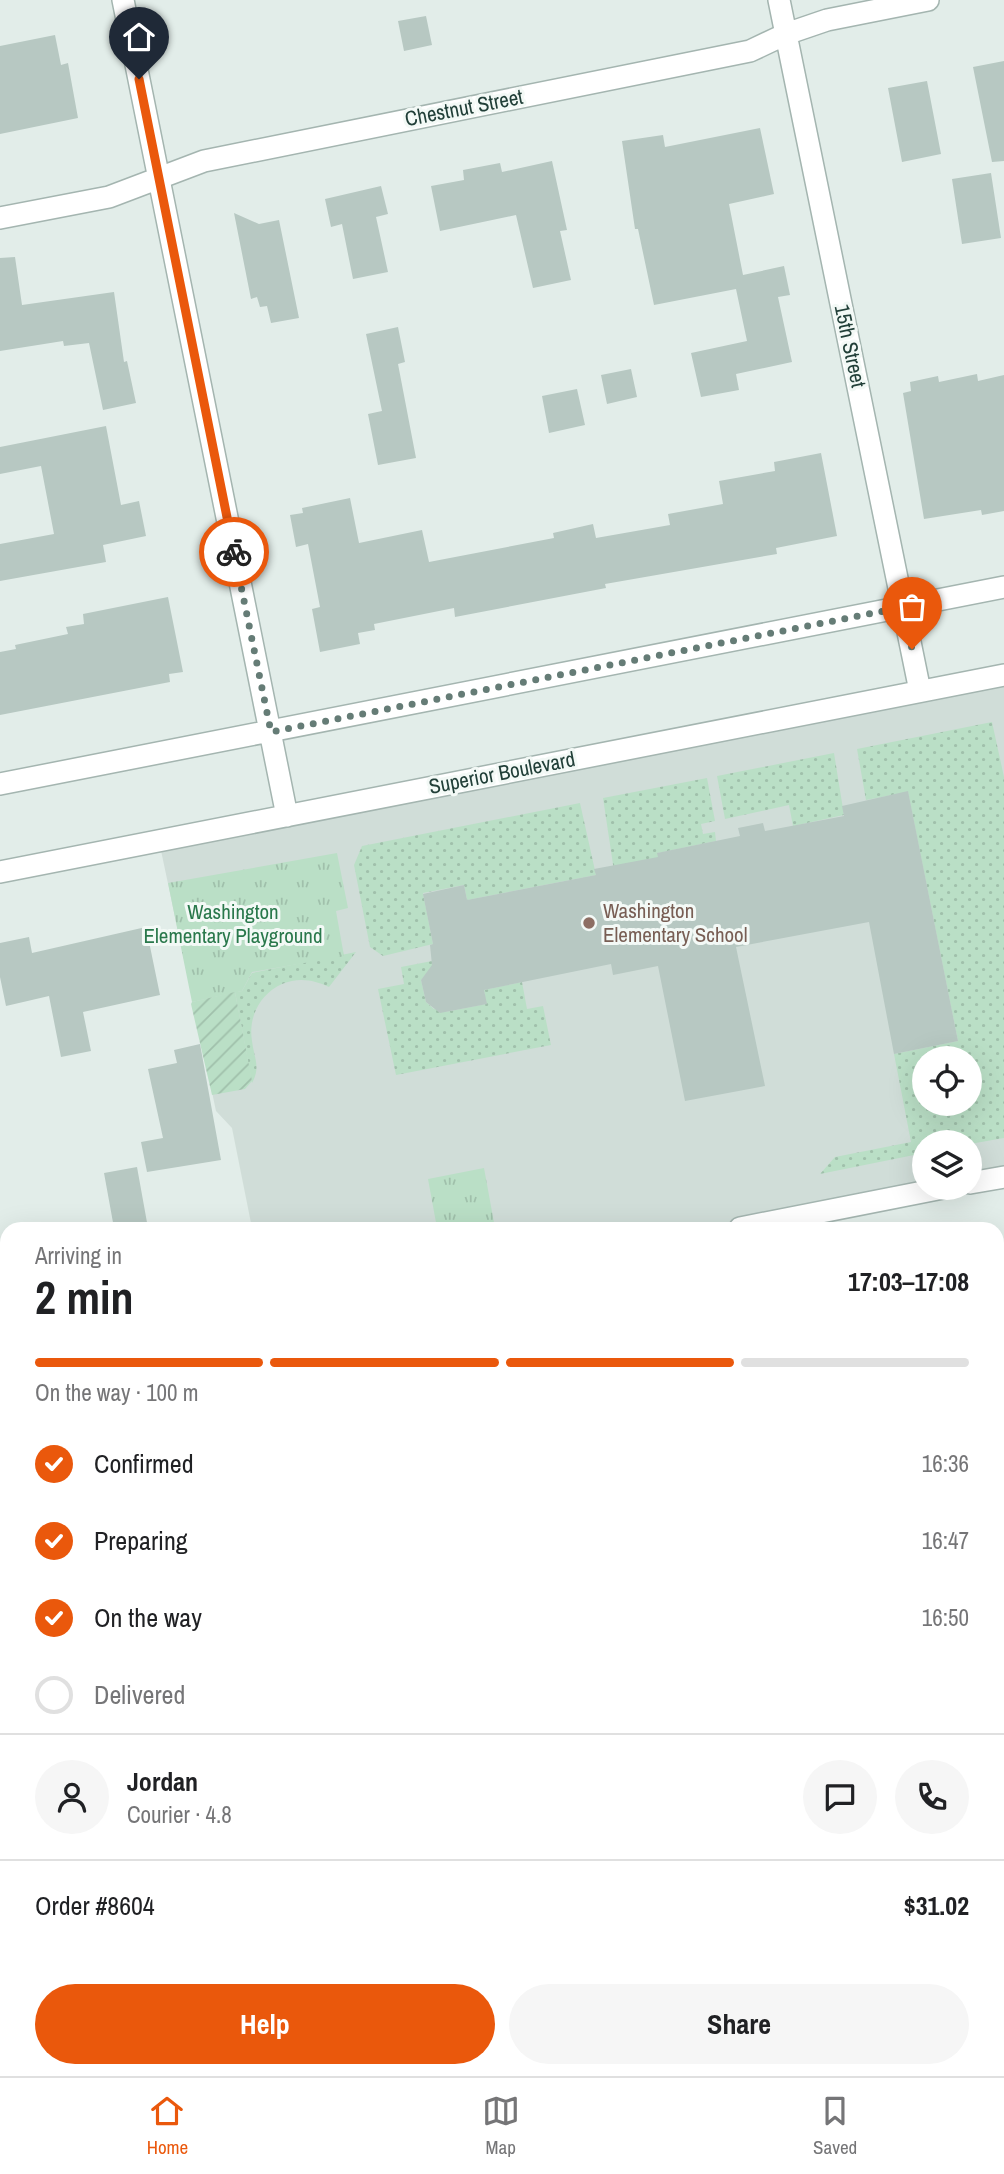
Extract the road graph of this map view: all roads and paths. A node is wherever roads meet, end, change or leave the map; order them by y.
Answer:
1 (122, 0) edge
2 (779, 0) edge
3 (928, 0) edge
4 (786, 34) junction
5 (158, 178) junction
6 (0, 218) edge
7 (1004, 587) edge
8 (904, 607) junction
9 (1004, 675) edge
10 (920, 691) junction
11 (271, 732) junction
12 (0, 784) edge
13 (287, 816) junction
14 (0, 872) edge
15 (1004, 1177) edge
16 (982, 1181) edge
17 (912, 1194) edge
18 (770, 1222) edge

1 - 5 street
2 - 4 street, 15th Street
3 - 4 street, Chestnut Street
4 - 5 street, Chestnut Street
4 - 8 street, 15th Street
5 - 6 street, Chestnut Street
5 - 11 street
7 - 8 street
8 - 10 street, 15th Street
8 - 11 street
9 - 10 street, Superior Boulevard
10 - 13 street, Superior Boulevard
11 - 12 street
11 - 13 street
13 - 14 street, Superior Boulevard
15 - 16 street
17 - 18 street

